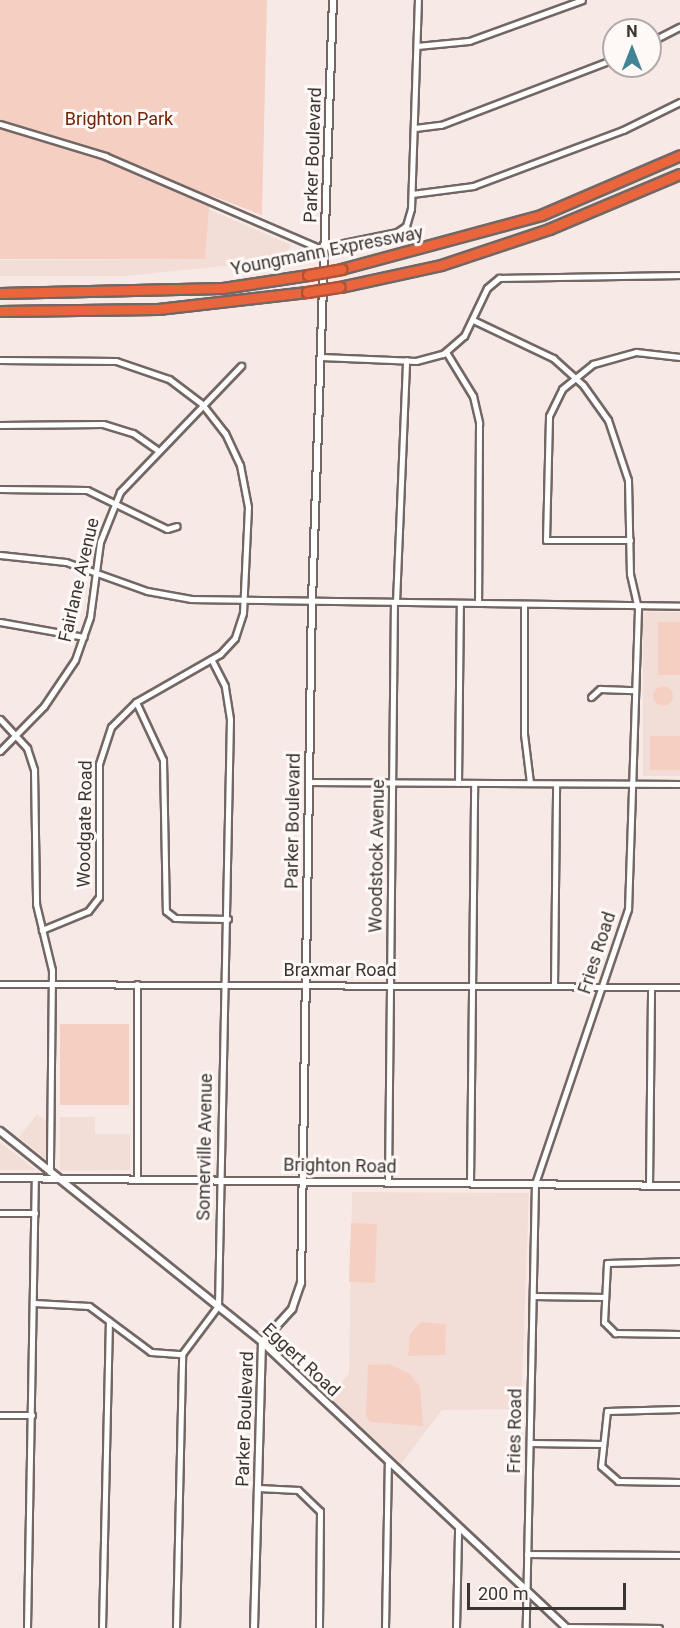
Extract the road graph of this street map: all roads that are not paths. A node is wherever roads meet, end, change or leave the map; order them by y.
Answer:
1 (333, 0) edge
2 (418, 0) edge
3 (582, 0) edge
4 (680, 27) edge
5 (662, 36) edge
6 (417, 46) junction
7 (602, 64) edge
8 (680, 102) edge
9 (0, 124) edge
10 (415, 128) junction
11 (680, 155) edge
12 (680, 174) edge
13 (412, 194) junction
14 (326, 246) junction
15 (680, 275) edge
16 (0, 293) edge
17 (0, 311) edge
18 (473, 320) junction
19 (446, 352) junction
20 (321, 357) junction
21 (680, 357) edge
22 (0, 360) edge
23 (406, 360) junction
24 (241, 366) dead end
25 (575, 376) junction
26 (202, 404) junction
27 (0, 425) edge
28 (156, 449) junction
29 (0, 489) edge
30 (116, 500) junction
31 (177, 526) dead end
32 (630, 540) junction
33 (0, 555) edge
34 (96, 570) junction
35 (244, 600) junction
36 (312, 601) junction
37 (395, 602) junction
38 (460, 603) junction
39 (478, 603) junction
40 (524, 604) junction
41 (638, 605) junction
42 (680, 606) edge
43 (0, 622) edge
44 (84, 637) junction
45 (211, 659) junction
46 (635, 690) junction
47 (591, 697) dead end
48 (136, 702) junction
49 (0, 719) edge
50 (16, 735) junction
51 (0, 751) edge
52 (308, 782) junction
53 (393, 782) junction
54 (458, 783) junction
55 (474, 783) junction
56 (530, 783) junction
57 (556, 784) junction
58 (632, 784) junction
59 (680, 784) edge
60 (228, 919) junction
61 (42, 930) junction
62 (52, 983) junction
63 (0, 984) edge
64 (137, 984) junction
65 (221, 985) junction
66 (305, 985) junction
67 (390, 985) junction
68 (472, 986) junction
69 (554, 986) junction
70 (602, 987) junction
71 (651, 987) junction
72 (680, 987) edge
73 (0, 1131) edge
74 (50, 1172) junction
75 (0, 1178) edge
76 (35, 1178) junction
77 (59, 1178) junction
78 (137, 1179) junction
79 (221, 1180) junction
80 (302, 1180) junction
81 (388, 1182) junction
82 (470, 1183) junction
83 (535, 1184) junction
84 (649, 1185) junction
85 (680, 1186) edge
86 (0, 1213) edge
87 (35, 1213) junction
88 (680, 1261) edge
89 (533, 1296) junction
90 (605, 1297) junction
91 (34, 1303) junction
92 (218, 1306) junction
93 (109, 1321) junction
94 (680, 1334) edge
95 (262, 1342) junction
96 (182, 1354) junction
97 (680, 1409) edge
98 (0, 1415) edge
99 (32, 1415) junction
100 (530, 1443) junction
101 (602, 1444) junction
102 (388, 1462) junction
103 (680, 1482) edge
104 (258, 1488) junction
105 (458, 1529) junction
106 (527, 1554) junction
107 (680, 1555) edge
108 (526, 1591) junction
109 (27, 1628) edge
110 (102, 1628) edge
111 (176, 1628) edge
112 (254, 1628) edge
113 (319, 1628) edge
114 (385, 1628) edge
115 (456, 1628) edge
116 (526, 1628) edge
117 (567, 1628) edge
118 (659, 1628) edge

1 - 14 street, Parker Boulevard
2 - 6 street
3 - 6 street
4 - 5 street
6 - 10 street
7 - 10 street
8 - 13 street
9 - 14 street
10 - 13 street
11 - 16 highway, Youngmann Expressway, bridge
12 - 17 highway, Youngmann Expressway, bridge
13 - 14 street
14 - 20 street, Parker Boulevard
15 - 18 street
18 - 19 street
18 - 25 street, Fries Road
19 - 23 street
19 - 39 street
20 - 23 street
20 - 36 street, Parker Boulevard
21 - 25 street
22 - 26 street, Woodgate Road
23 - 37 street, Woodstock Avenue
24 - 26 street, Fairlane Avenue
25 - 32 street, Fries Road
25 - 32 street
26 - 28 street, Fairlane Avenue
26 - 35 street, Woodgate Road
27 - 28 street
28 - 30 street, Fairlane Avenue
29 - 30 street
30 - 31 street
30 - 34 street, Fairlane Avenue
32 - 41 street, Fries Road
33 - 34 street
34 - 35 street
34 - 44 street, Fairlane Avenue
35 - 36 street
35 - 45 street, Woodgate Road
36 - 37 street
36 - 52 street, Parker Boulevard
37 - 38 street
37 - 53 street, Woodstock Avenue
38 - 39 street
38 - 54 street
39 - 40 street
40 - 41 street
40 - 56 street
41 - 42 street
41 - 46 street, Fries Road
43 - 44 street
44 - 50 street, Fairlane Avenue
45 - 48 street, Woodgate Road
45 - 60 street, Somerville Avenue
46 - 47 street
46 - 58 street, Fries Road
48 - 60 street
48 - 61 street, Woodgate Road
49 - 50 street
50 - 51 street, Fairlane Avenue
50 - 61 street
52 - 53 street
52 - 66 street, Parker Boulevard
53 - 54 street
53 - 67 street, Woodstock Avenue
54 - 55 street
55 - 56 street
55 - 68 street
56 - 57 street
57 - 58 street
57 - 69 street
58 - 59 street
58 - 70 street, Fries Road
60 - 65 street, Somerville Avenue
61 - 62 street
62 - 63 street, Braxmar Road
62 - 64 street, Braxmar Road
62 - 74 street
64 - 65 street, Braxmar Road
64 - 78 street
65 - 66 street, Braxmar Road
65 - 79 street, Somerville Avenue
66 - 67 street, Braxmar Road
66 - 80 street, Parker Boulevard
67 - 68 street, Braxmar Road
67 - 81 street, Woodstock Avenue
68 - 69 street, Braxmar Road
68 - 82 street
69 - 70 street, Braxmar Road
70 - 71 street, Braxmar Road
70 - 83 street, Fries Road
71 - 72 street, Braxmar Road
71 - 84 street
73 - 74 street, Eggert Road
74 - 77 street, Eggert Road
75 - 76 street, Brighton Road
76 - 77 street, Brighton Road
76 - 87 street
77 - 78 street, Brighton Road
77 - 92 street, Eggert Road
78 - 79 street, Brighton Road
79 - 80 street, Brighton Road
79 - 92 street, Somerville Avenue
80 - 81 street, Brighton Road
80 - 95 street, Parker Boulevard
81 - 82 street, Brighton Road
82 - 83 street, Brighton Road
83 - 84 street, Brighton Road
83 - 89 street, Fries Road
84 - 85 street, Brighton Road
86 - 87 street
87 - 91 street
88 - 90 street
89 - 90 street
89 - 100 street, Fries Road
90 - 94 street
91 - 93 street
91 - 99 street
92 - 95 street, Eggert Road
92 - 96 street
93 - 96 street
93 - 110 street
95 - 102 street, Eggert Road
95 - 104 street, Parker Boulevard
96 - 111 street
97 - 101 street
98 - 99 street
99 - 109 street
100 - 101 street
100 - 106 street, Fries Road
101 - 103 street
102 - 105 street, Eggert Road
102 - 114 street
104 - 112 street, Parker Boulevard
104 - 113 street
105 - 108 street, Eggert Road
105 - 115 street
106 - 107 street
106 - 108 street, Fries Road
108 - 116 street, Fries Road
108 - 117 street, Eggert Road
117 - 118 street

